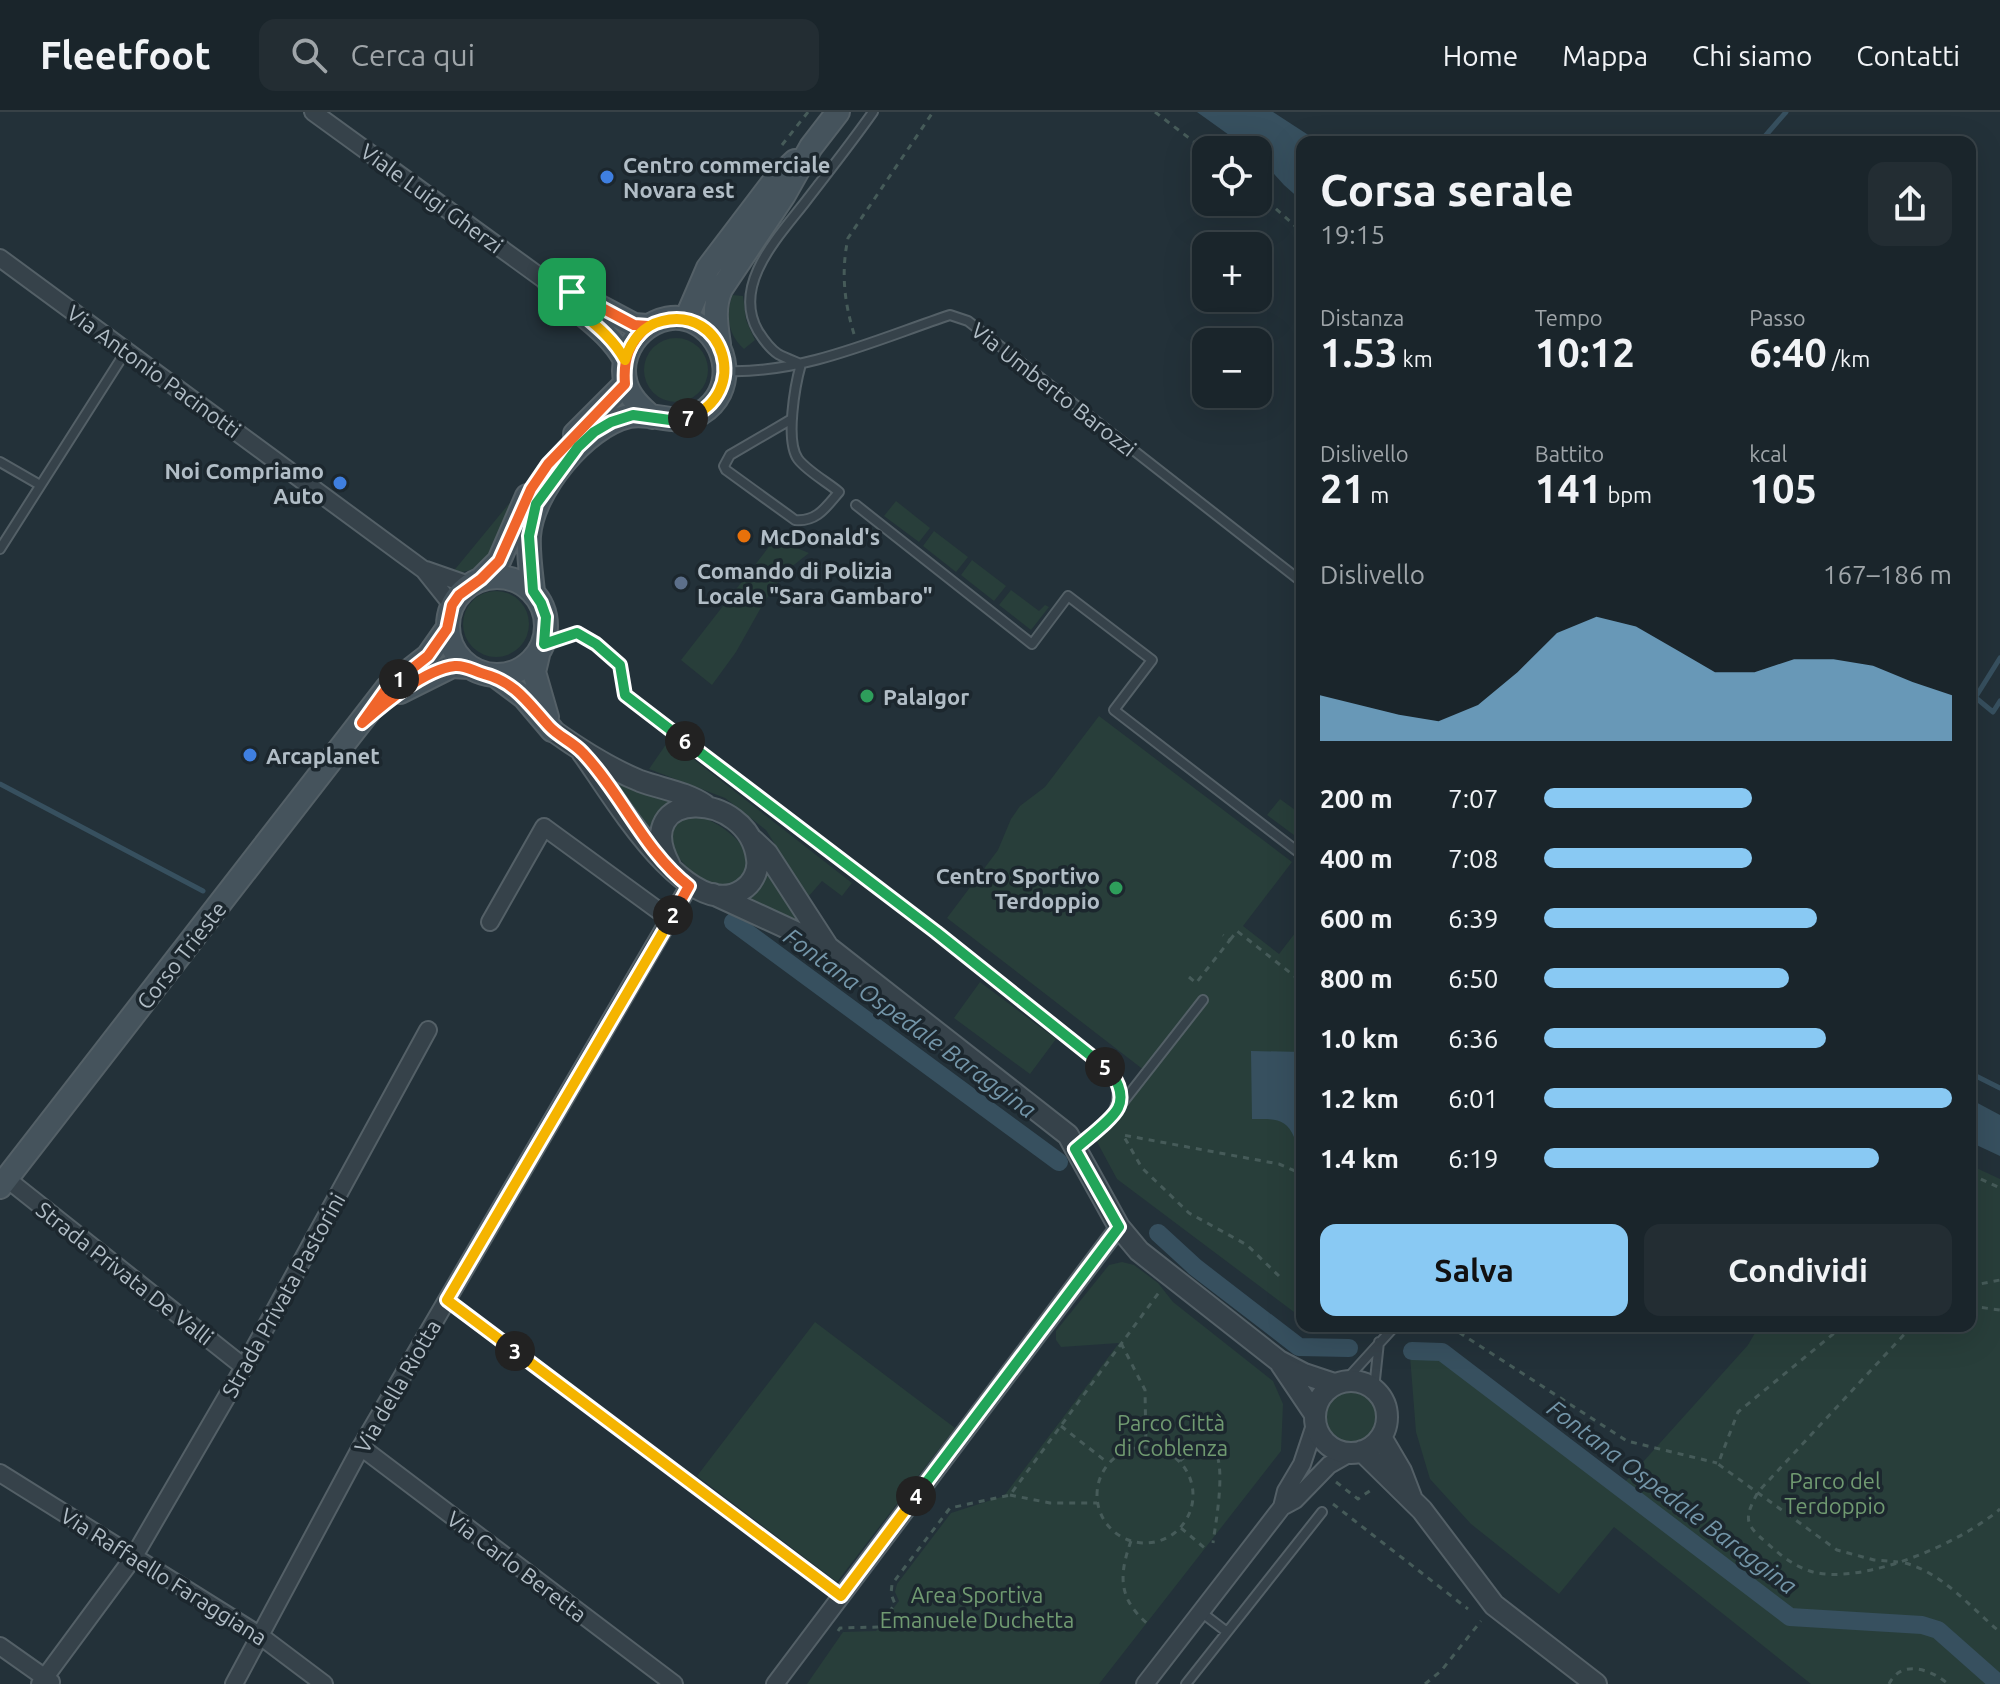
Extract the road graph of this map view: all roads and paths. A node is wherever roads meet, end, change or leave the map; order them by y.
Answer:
1 (313, 112) edge
2 (838, 112) edge
3 (873, 112) edge
4 (933, 112) edge
5 (1155, 112) edge
6 (1192, 140) edge
7 (811, 147) junction
8 (1272, 205) edge
9 (1296, 227) edge
10 (0, 258) edge
11 (550, 284) junction
12 (686, 319) junction
13 (648, 326) junction
14 (719, 344) junction
15 (857, 346) junction
16 (126, 351) junction
17 (625, 360) junction
18 (801, 364) junction
19 (725, 371) junction
20 (625, 384) junction
21 (652, 417) junction
22 (790, 420) junction
23 (0, 462) edge
24 (40, 485) junction
25 (856, 505) dead end
26 (0, 549) edge
27 (424, 570) junction
28 (1296, 577) edge
29 (475, 582) junction
30 (533, 591) junction
31 (452, 605) junction
32 (447, 629) junction
33 (541, 650) junction
34 (469, 667) junction
35 (496, 676) junction
36 (362, 723) junction
37 (552, 730) junction
38 (582, 752) junction
39 (707, 806) junction
40 (750, 837) junction
41 (1296, 850) edge
42 (670, 866) junction
43 (689, 886) junction
44 (713, 894) junction
45 (672, 917) junction
46 (490, 922) dead end
47 (1223, 935) dead end
48 (1230, 940) junction
49 (1215, 945) dead end
50 (828, 947) junction
51 (1222, 950) junction
52 (1207, 955) dead end
53 (1214, 960) junction
54 (1199, 965) dead end
55 (1206, 970) junction
56 (1189, 977) dead end
57 (1296, 977) edge
58 (1203, 1000) dead end
59 (428, 1030) dead end
60 (1118, 1108) junction
61 (1075, 1149) junction
62 (1296, 1171) edge
63 (1976, 1177) edge
64 (3, 1183) edge
65 (2000, 1188) edge
66 (1119, 1227) junction
67 (1279, 1276) dead end
68 (2000, 1280) edge
69 (1976, 1285) edge
70 (1162, 1288) dead end
71 (447, 1300) junction
72 (1976, 1307) edge
73 (2000, 1310) edge
74 (1389, 1332) edge
75 (1458, 1332) edge
76 (1836, 1332) edge
77 (1906, 1332) edge
78 (1379, 1341) junction
79 (1121, 1343) junction
80 (1279, 1361) junction
81 (244, 1367) junction
82 (1340, 1382) junction
83 (1374, 1389) junction
84 (1315, 1419) junction
85 (1061, 1425) junction
86 (1381, 1437) junction
87 (1146, 1446) junction
88 (361, 1447) junction
89 (1356, 1452) junction
90 (1180, 1461) junction
91 (1108, 1463) junction
92 (1718, 1464) junction
93 (0, 1473) edge
94 (1383, 1483) dead end
95 (1330, 1489) dead end
96 (1758, 1492) junction
97 (1010, 1495) junction
98 (1324, 1497) dead end
99 (1411, 1497) junction
100 (1097, 1503) junction
101 (1282, 1507) junction
102 (2000, 1509) edge
103 (1322, 1512) dead end
104 (1181, 1528) junction
105 (1131, 1541) junction
106 (1213, 1543) dead end
107 (1207, 1550) dead end
108 (133, 1558) junction
109 (1903, 1563) junction
110 (841, 1596) junction
111 (1468, 1609) dead end
112 (1201, 1611) junction
113 (1481, 1621) dead end
114 (1149, 1625) dead end
115 (1227, 1632) junction
116 (2000, 1632) edge
117 (259, 1635) junction
118 (834, 1636) dead end
119 (0, 1646) edge
120 (46, 1682) edge
121 (1151, 1682) edge
122 (234, 1684) edge
123 (324, 1684) edge
124 (674, 1684) edge
125 (775, 1684) edge
126 (1186, 1684) edge
127 (1425, 1684) edge
128 (1596, 1684) edge
129 (1889, 1684) edge
130 (1948, 1684) edge

1 - 11 street, Viale Luigi Gherzi
2 - 7 main road
3 - 18 lane
4 - 15 path
5 - 6 path
7 - 12 main road
7 - 14 main road
8 - 9 path
10 - 16 street, Via Antonio Pacinotti
11 - 13 main road
11 - 17 main road
12 - 13 main road
12 - 14 main road
13 - 17 main road
14 - 19 main road
15 - 18 lane, Via Umberto Barozzi
15 - 28 lane, Via Umberto Barozzi
16 - 24 lane
16 - 27 street, Via Antonio Pacinotti
17 - 20 main road
18 - 19 lane, Via Umberto Barozzi
18 - 22 lane
19 - 21 main road
20 - 21 main road
20 - 29 main road
21 - 30 main road
22 - 22 lane
23 - 24 lane
24 - 26 lane
25 - 41 lane
27 - 29 street, Via Antonio Pacinotti
27 - 31 street, Via Antonio Pacinotti
29 - 30 main road
29 - 31 main road
30 - 33 main road
31 - 32 main road
32 - 34 main road
32 - 36 main road, Corso Trieste
33 - 35 main road
33 - 37 main road
33 - 60 lane
34 - 35 main road
34 - 36 main road, Corso Trieste
35 - 37 main road
36 - 64 main road, Corso Trieste
37 - 38 street
38 - 39 street
38 - 42 street
39 - 40 street
39 - 42 street
40 - 44 street
40 - 50 street
42 - 43 street
43 - 44 street
43 - 45 street, Via della Riotta
44 - 50 street
45 - 46 street
45 - 71 street, Via della Riotta
47 - 48 path
48 - 51 path
48 - 57 path
49 - 51 path
50 - 61 street
51 - 53 path
52 - 53 path
53 - 55 path
54 - 55 path
55 - 56 path
58 - 60 lane
59 - 81 street, Strada Privata Pastorini
60 - 61 lane
61 - 66 street
62 - 67 path
63 - 65 path
64 - 81 street, Strada Privata De Valli
66 - 80 street
66 - 110 street
68 - 69 path
70 - 79 path
71 - 88 street, Via della Riotta
71 - 110 path
72 - 73 path
74 - 78 lane
75 - 92 path
76 - 92 path
77 - 96 path
78 - 82 lane
78 - 83 lane
79 - 85 path
79 - 87 path
80 - 82 street
80 - 84 street
81 - 108 street, Strada Privata Pastorini
82 - 83 street
82 - 84 street
83 - 86 street
84 - 89 street
84 - 101 street
85 - 91 path
85 - 97 path
86 - 89 street
86 - 99 street
87 - 90 path
87 - 91 path
88 - 117 street, Via della Riotta
88 - 124 street, Via Carlo Beretta
89 - 99 street
89 - 101 street
90 - 104 path
90 - 106 path
91 - 100 path
92 - 96 path
93 - 108 street, Via Raffaello Faraggiana
94 - 95 path
96 - 109 path
96 - 109 path
97 - 100 path
97 - 118 path
98 - 111 path
99 - 128 street
100 - 105 path
101 - 112 street
102 - 109 path
103 - 115 lane
104 - 105 path
104 - 107 path
105 - 114 path
108 - 117 street, Via Raffaello Faraggiana
108 - 120 street, Strada Privata Pastorini
109 - 116 path
110 - 125 street
112 - 115 lane
112 - 121 street
113 - 127 path
115 - 126 lane
117 - 122 street, Via della Riotta
117 - 123 street, Via Raffaello Faraggiana
119 - 120 street
129 - 130 path

